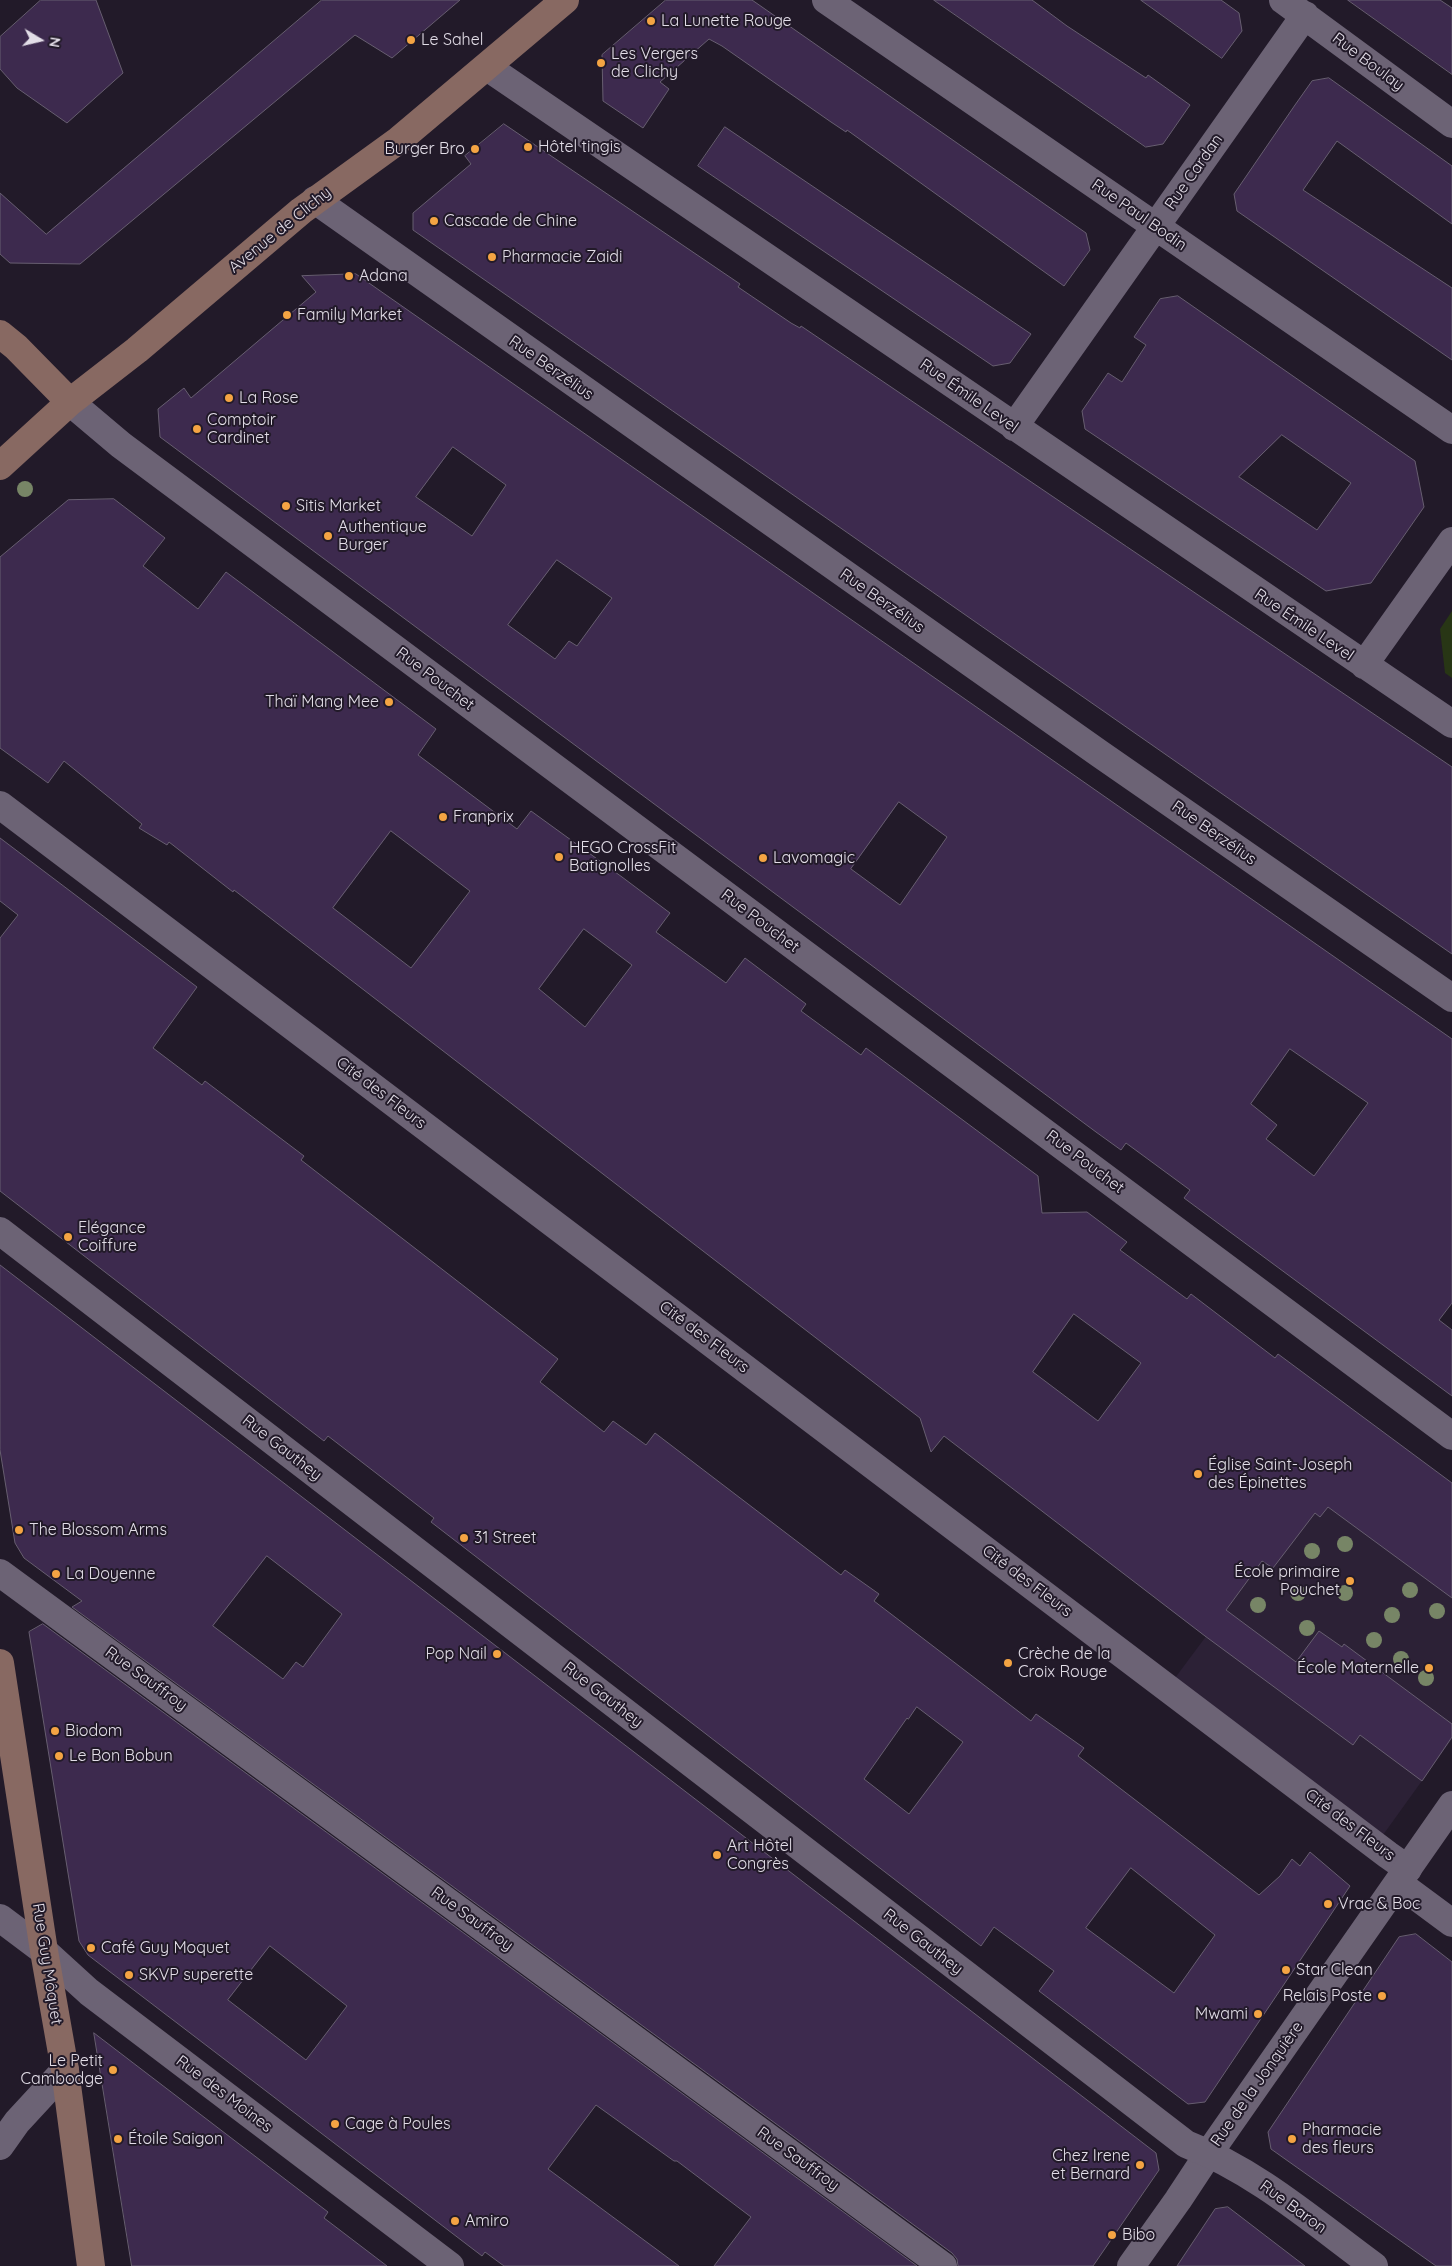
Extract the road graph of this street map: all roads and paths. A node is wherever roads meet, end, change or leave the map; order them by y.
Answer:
1 (565, 0) edge
2 (826, 0) edge
3 (1283, 0) edge
4 (1305, 15) junction
5 (487, 67) junction
6 (1452, 124) edge
7 (315, 200) junction
8 (1155, 227) junction
9 (0, 334) edge
10 (70, 402) junction
11 (1014, 427) junction
12 (1452, 430) edge
13 (0, 466) edge
14 (1452, 540) edge
15 (1364, 665) junction
16 (1452, 724) edge
17 (0, 804) edge
18 (1452, 998) edge
19 (0, 1231) edge
20 (1452, 1436) edge
21 (0, 1573) edge
22 (0, 1663) edge
23 (1452, 1805) edge
24 (1403, 1876) junction
25 (0, 1918) edge
26 (1452, 1923) edge
27 (44, 1952) junction
28 (65, 2070) junction
29 (0, 2146) edge
30 (1209, 2153) junction
31 (91, 2266) edge
32 (450, 2266) edge
33 (943, 2266) edge
34 (1131, 2266) edge
35 (1374, 2266) edge

1 - 5 main road, Avenue de Clichy
2 - 8 street, Rue Paul Bodin
3 - 4 street, Rue Boulay
4 - 6 street, Rue Boulay
4 - 8 street, Rue Cardan
5 - 7 main road, Avenue de Clichy
5 - 11 street, Rue Émile Level
7 - 10 main road, Avenue de Clichy
7 - 18 street, Rue Berzélius
8 - 11 street, Rue Cardan
8 - 12 street, Rue Paul Bodin
9 - 10 main road
10 - 13 main road, Avenue de Clichy
10 - 20 street, Rue Pouchet
11 - 15 street, Rue Émile Level
14 - 15 street
15 - 16 street, Rue Émile Level
17 - 24 street, Cité des Fleurs
19 - 30 street, Rue Gauthey
21 - 33 street, Rue Sauffroy
22 - 27 main road, Rue Guy Môquet
23 - 24 street, Rue de la Jonquière
24 - 26 street, Cité des Fleurs
24 - 30 street, Rue de la Jonquière
25 - 27 street, Rue des Moines
27 - 28 main road, Rue Guy Môquet
27 - 32 street, Rue des Moines
28 - 29 street
28 - 31 main road, Rue Guy Môquet
30 - 34 street, Rue de la Jonquière
30 - 35 street, Rue Baron

